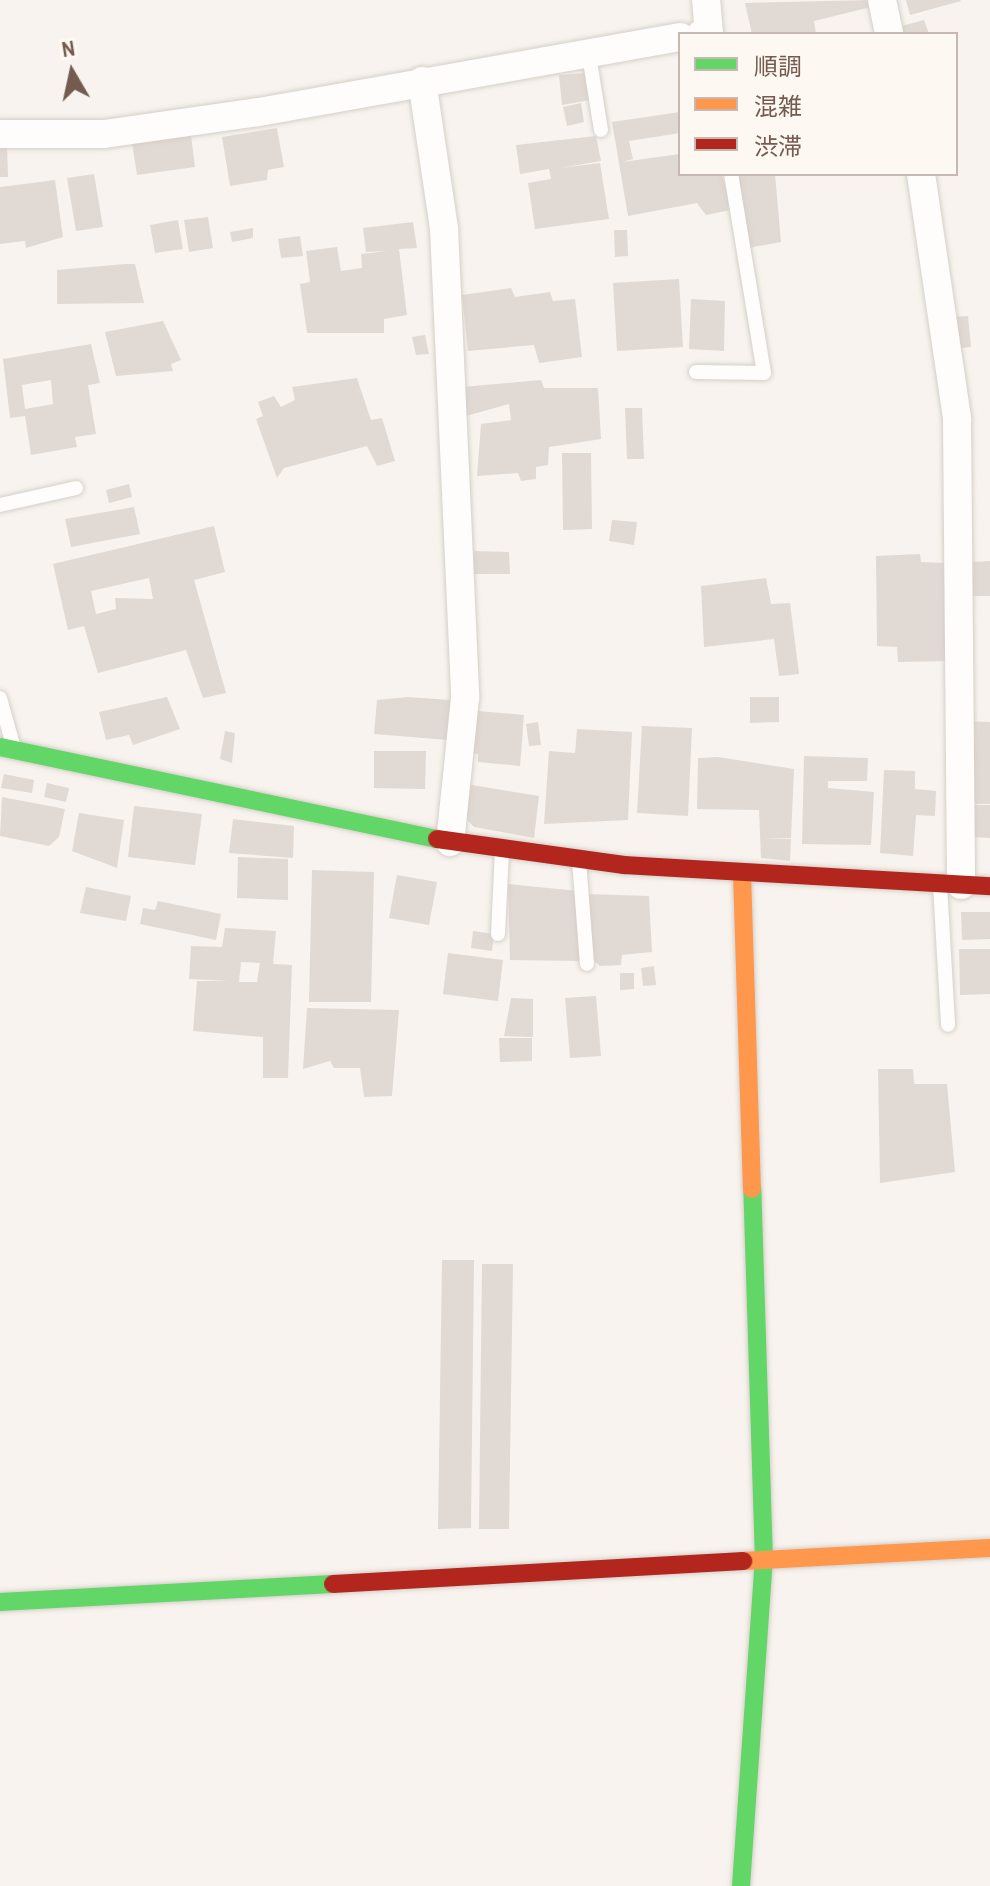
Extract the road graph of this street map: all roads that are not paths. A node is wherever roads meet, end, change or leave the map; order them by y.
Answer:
1 (706, 0) edge
2 (882, 0) edge
3 (709, 32) edge
4 (889, 32) edge
5 (678, 37) edge
6 (588, 48) junction
7 (422, 81) junction
8 (601, 130) dead end
9 (0, 134) edge
10 (731, 176) edge
11 (921, 176) edge
12 (696, 372) dead end
13 (76, 488) dead end
14 (0, 505) edge
15 (0, 698) edge
16 (7, 748) edge
17 (450, 842) junction
18 (502, 849) junction
19 (579, 860) junction
20 (742, 873) junction
21 (950, 885) junction
22 (990, 886) edge
23 (498, 934) dead end
24 (587, 964) dead end
25 (948, 1025) dead end
26 (990, 1548) edge
27 (764, 1561) junction
28 (0, 1602) edge
29 (741, 1886) edge

1 - 3 street
2 - 4 street
5 - 6 street
6 - 7 street
6 - 8 lane
7 - 9 street
7 - 17 street
10 - 12 lane
11 - 21 street
13 - 14 lane
15 - 16 lane
16 - 17 street
17 - 18 street
18 - 19 street
18 - 23 lane
19 - 20 street
19 - 24 lane
20 - 21 street
20 - 27 street
21 - 22 street
21 - 25 lane
26 - 27 street
27 - 28 street
27 - 29 street

